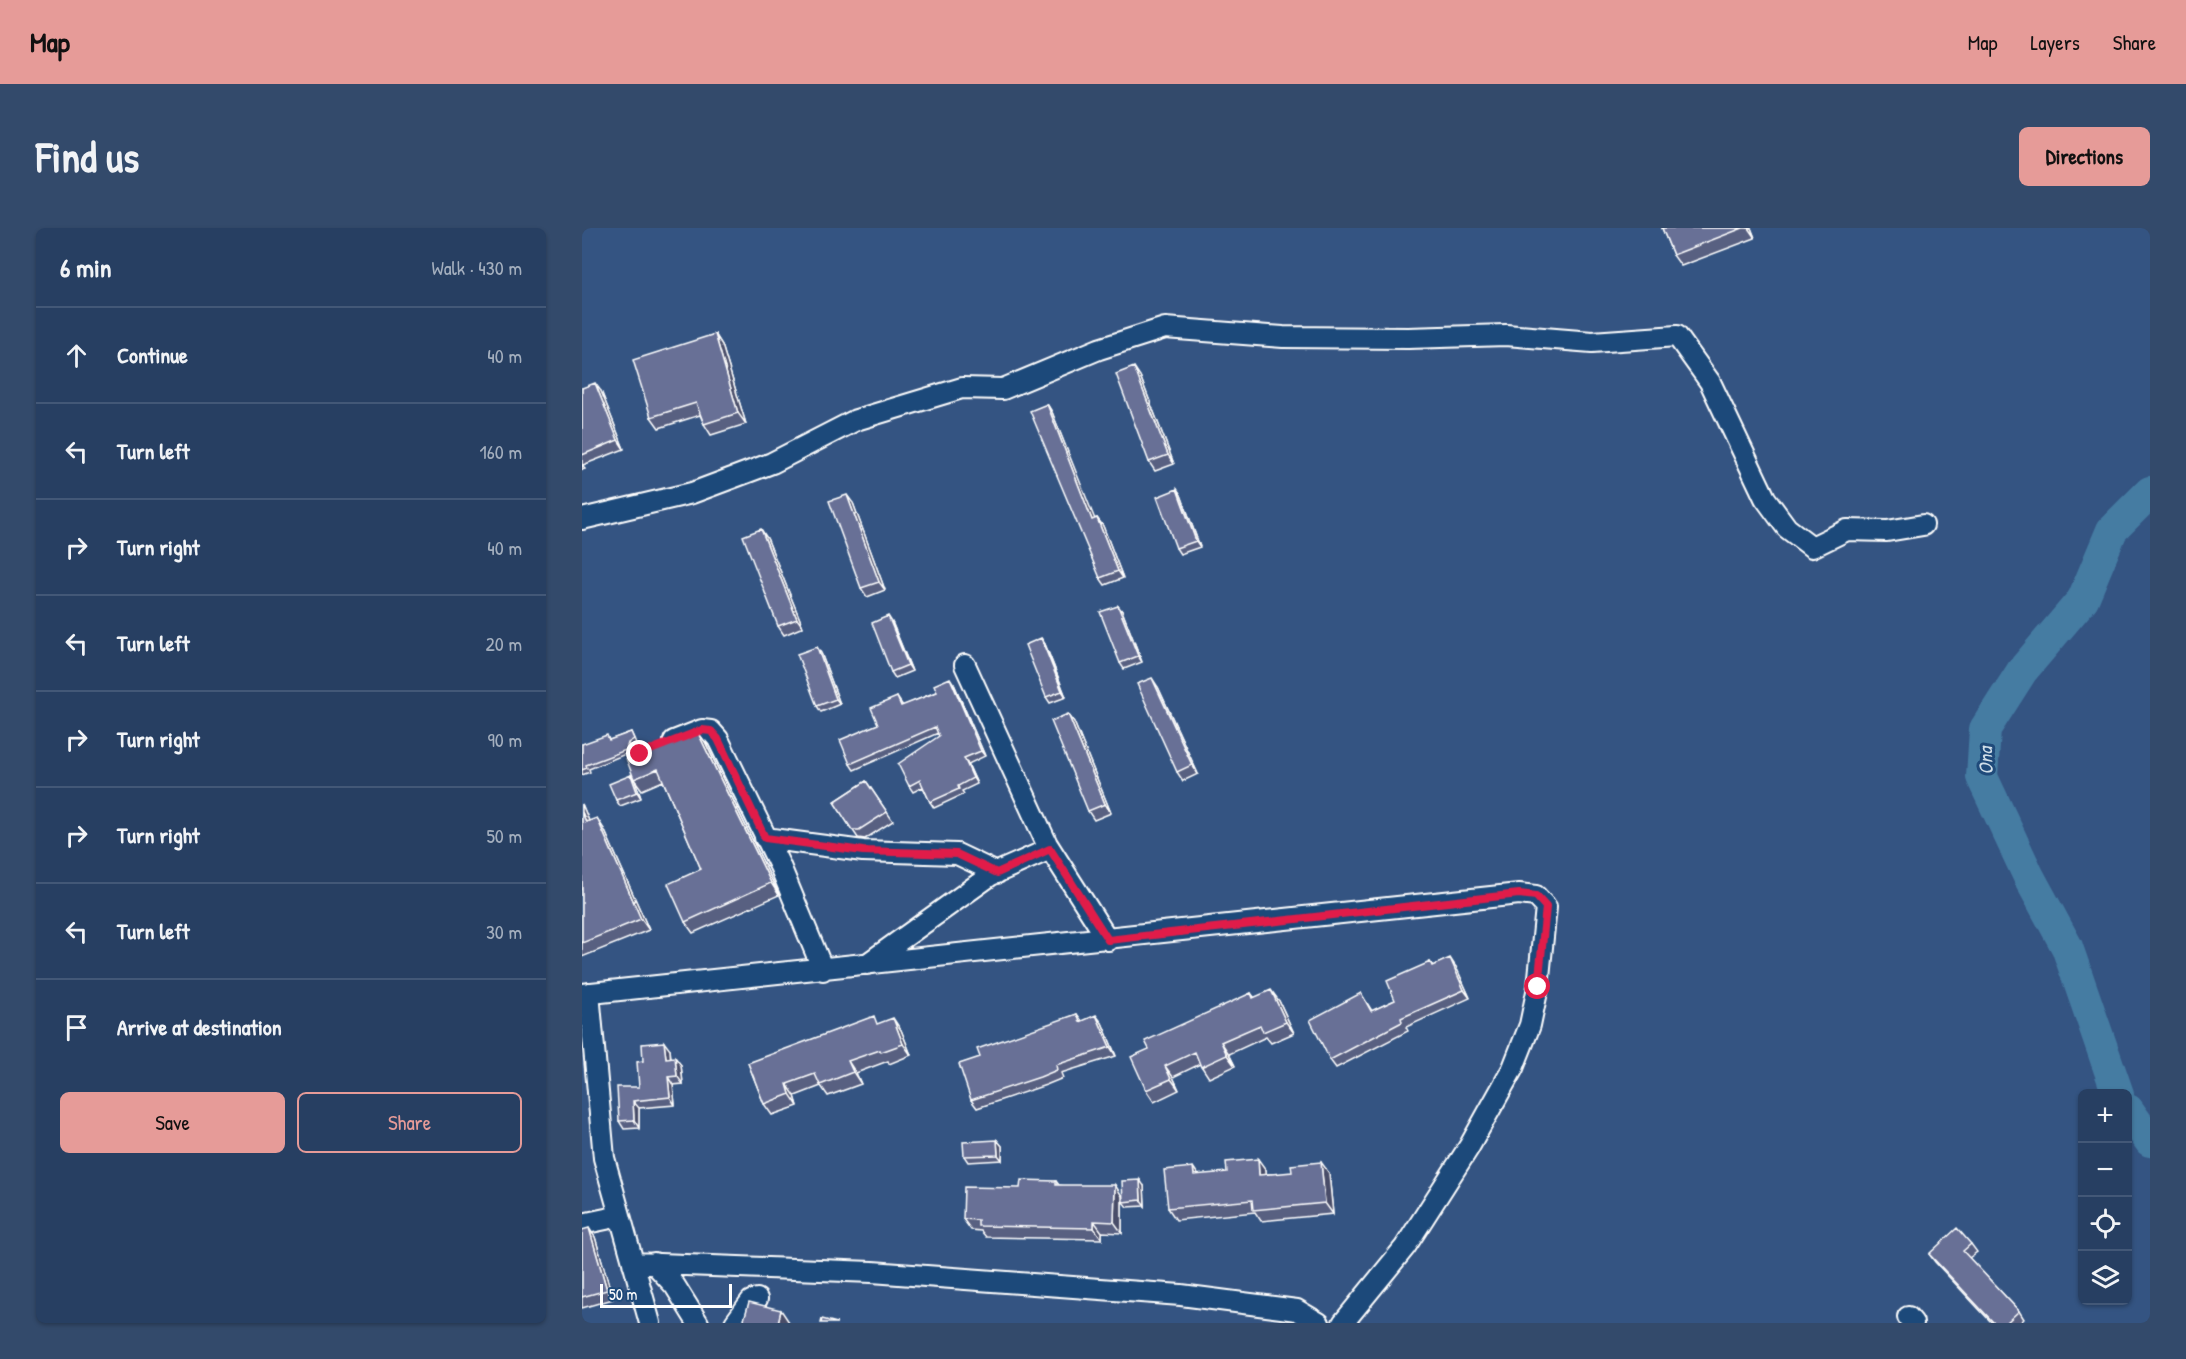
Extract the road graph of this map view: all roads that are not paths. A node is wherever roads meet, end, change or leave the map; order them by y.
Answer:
1 (582, 519) edge
2 (1923, 525) dead end
3 (965, 665) dead end
4 (661, 746) edge
5 (765, 838) junction
6 (1050, 849) junction
7 (997, 873) junction
8 (1108, 940) junction
9 (865, 966) junction
10 (823, 970) junction
11 (585, 994) edge
12 (620, 1216) junction
13 (582, 1224) edge
14 (633, 1263) junction
15 (654, 1263) junction
16 (757, 1299) dead end
17 (650, 1323) edge
18 (698, 1323) edge
19 (735, 1323) edge
20 (1318, 1323) edge
21 (1343, 1323) edge

1 - 2 street
3 - 6 street
4 - 5 street
5 - 7 street
5 - 10 street
6 - 7 street
6 - 8 street
7 - 9 street
8 - 9 street
8 - 21 street
9 - 10 street
10 - 11 street
11 - 12 street
12 - 13 street
12 - 14 street
14 - 15 street
14 - 17 street
15 - 18 street
15 - 20 street
16 - 19 street

